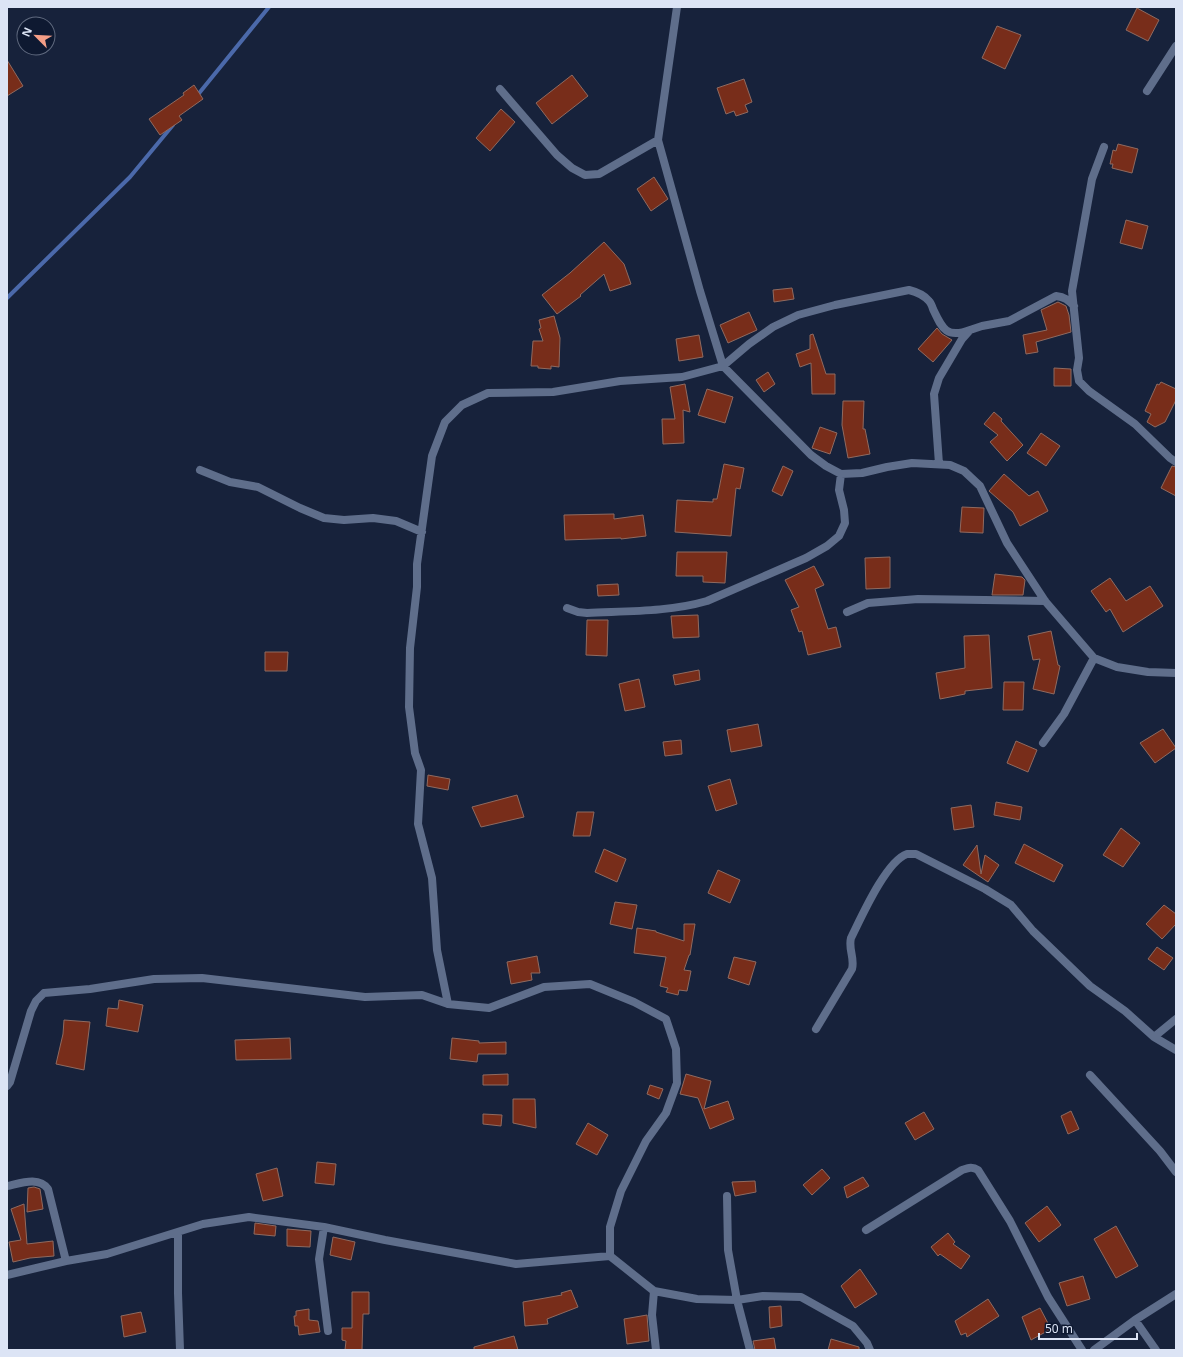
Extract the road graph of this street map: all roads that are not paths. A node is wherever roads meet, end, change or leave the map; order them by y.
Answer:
1 (677, 7) edge
2 (1176, 46) edge
3 (500, 90) dead end
4 (1146, 91) dead end
5 (658, 140) junction
6 (1104, 147) dead end
7 (1074, 306) junction
8 (970, 330) junction
9 (723, 366) junction
10 (1176, 462) edge
11 (939, 464) junction
12 (200, 470) dead end
13 (841, 474) junction
14 (422, 532) junction
15 (1045, 601) junction
16 (567, 608) dead end
17 (847, 612) dead end
18 (1094, 658) junction
19 (1176, 673) edge
20 (1043, 743) dead end
21 (448, 1004) junction
22 (1176, 1019) edge
23 (816, 1029) dead end
24 (1154, 1037) junction
25 (1176, 1050) edge
26 (1090, 1075) dead end
27 (7, 1086) edge
28 (1176, 1172) edge
29 (7, 1186) edge
30 (726, 1196) dead end
31 (324, 1227) junction
32 (866, 1230) dead end
33 (178, 1232) junction
34 (610, 1256) junction
35 (66, 1261) junction
36 (7, 1275) edge
37 (654, 1290) junction
38 (1176, 1294) edge
39 (737, 1300) junction
40 (1135, 1320) junction
41 (328, 1331) dead end
42 (180, 1350) edge
43 (656, 1350) edge
44 (750, 1350) edge
45 (870, 1350) edge
46 (1082, 1350) edge
47 (1094, 1350) edge
48 (1156, 1350) edge

1 - 5 street
2 - 4 street
3 - 5 street
5 - 9 street
6 - 7 street
7 - 8 street
7 - 10 street
8 - 9 street
8 - 11 street
9 - 13 street
9 - 14 street
11 - 13 street
11 - 15 street
12 - 14 street
13 - 16 street
14 - 21 street
15 - 17 street
15 - 18 street
18 - 19 street
18 - 20 street
21 - 27 street
21 - 34 street
22 - 24 street
23 - 24 street
24 - 25 street
26 - 28 street
29 - 35 street
30 - 39 street
31 - 33 street
31 - 34 street
31 - 41 street
32 - 46 street
33 - 35 street
33 - 42 street
34 - 37 street
35 - 36 street
37 - 39 street
37 - 43 street
38 - 40 street
39 - 44 street
39 - 45 street
40 - 47 street
40 - 48 street

